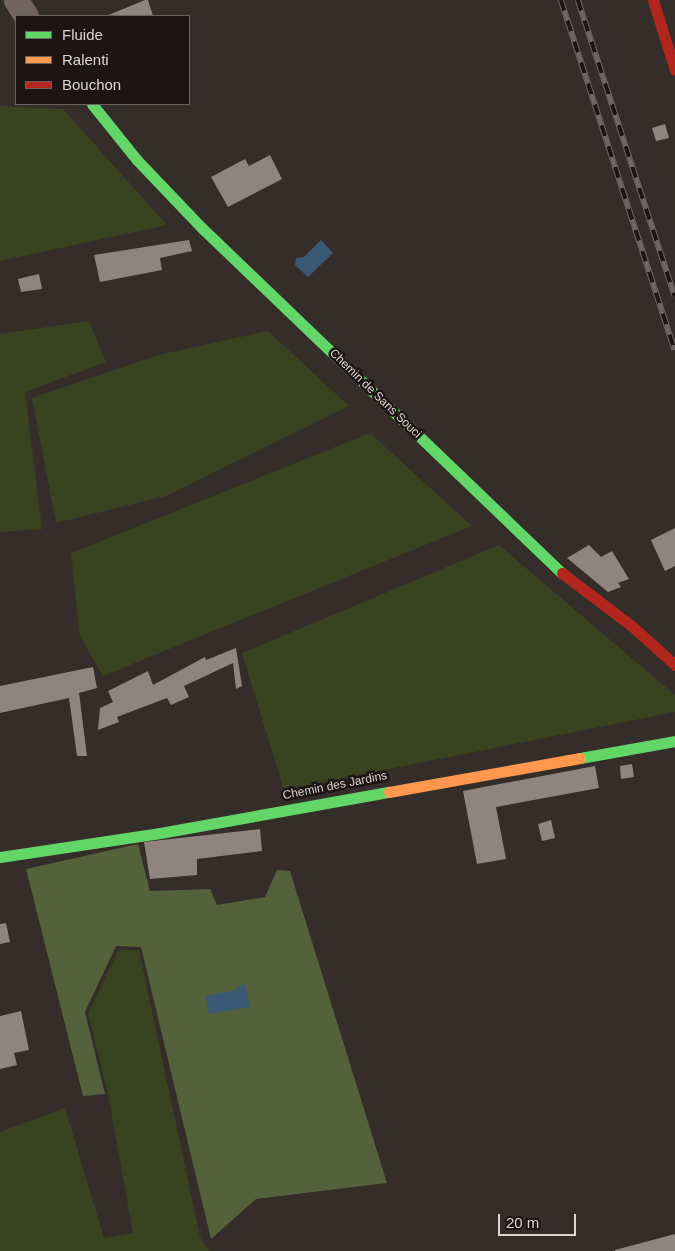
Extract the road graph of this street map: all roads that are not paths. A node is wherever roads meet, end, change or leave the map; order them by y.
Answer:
1 (16, 0) edge
2 (653, 0) edge
3 (25, 15) edge
4 (675, 70) edge
5 (93, 105) edge
6 (675, 666) edge
7 (675, 741) edge
8 (0, 856) edge

1 - 3 street
2 - 4 street
5 - 6 street, Chemin de Sans Souci
7 - 8 street, Chemin des Jardins

